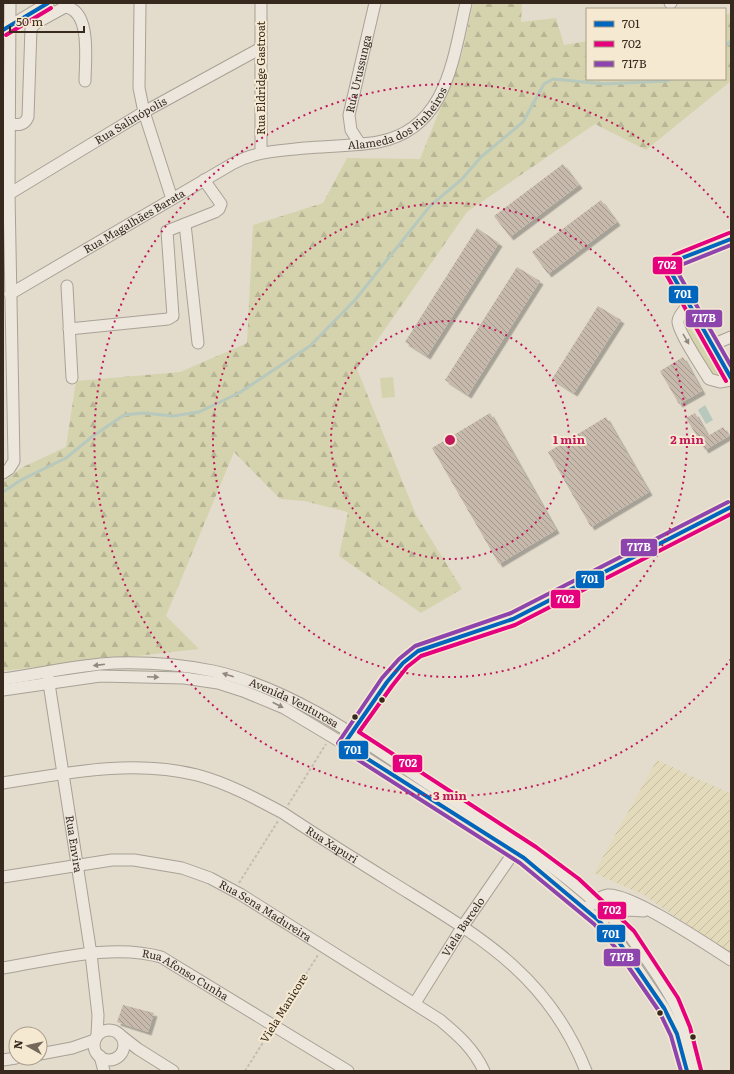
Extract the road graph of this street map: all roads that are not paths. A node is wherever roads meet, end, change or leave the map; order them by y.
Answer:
1 (10, 3) edge
2 (48, 3) edge
3 (140, 3) edge
4 (261, 3) edge
5 (375, 3) edge
6 (466, 3) edge
7 (6, 28) edge
8 (260, 48) junction
9 (85, 80) dead end
10 (144, 112) junction
11 (9, 124) junction
12 (360, 144) junction
13 (261, 152) junction
14 (204, 180) junction
15 (6, 195) edge
16 (172, 199) junction
17 (185, 224) junction
18 (731, 239) edge
19 (67, 286) dead end
20 (10, 294) junction
21 (688, 305) junction
22 (69, 329) junction
23 (731, 337) edge
24 (198, 342) dead end
25 (712, 345) junction
26 (72, 378) dead end
27 (731, 379) edge
28 (3, 473) edge
29 (731, 507) edge
30 (48, 678) junction
31 (3, 679) edge
32 (3, 690) edge
33 (351, 734) junction
34 (344, 744) junction
35 (64, 774) junction
36 (3, 783) edge
37 (514, 852) junction
38 (78, 865) junction
39 (3, 877) edge
40 (594, 901) junction
41 (586, 910) junction
42 (653, 912) junction
43 (610, 916) junction
44 (598, 920) junction
45 (462, 926) junction
46 (91, 954) junction
47 (731, 960) edge
48 (3, 968) edge
49 (415, 1003) junction
50 (98, 1015) junction
51 (108, 1030) junction
52 (120, 1034) junction
53 (96, 1038) junction
54 (72, 1048) junction
55 (138, 1049) junction
56 (122, 1051) junction
57 (48, 1052) edge
58 (102, 1056) junction
59 (104, 1071) edge
60 (108, 1071) edge
61 (173, 1071) edge
62 (348, 1071) edge
63 (484, 1071) edge
64 (586, 1071) edge
65 (687, 1071) edge
66 (695, 1071) edge

1 - 7 street
2 - 7 street
3 - 10 street
4 - 8 street, Rua Eldridge Gastroat
5 - 12 street, Rua Urussunga
6 - 12 street, Alameda dos Pinheiros
7 - 11 street
8 - 10 street, Rua Salinópolis
8 - 13 street, Rua Eldridge Gastroat
9 - 11 street
10 - 15 street, Rua Salinópolis
10 - 16 street
11 - 15 street
12 - 13 street, Alameda dos Pinheiros
13 - 14 street, Rua Magalhães Barata
14 - 16 street, Rua Magalhães Barata
14 - 17 street
15 - 20 street
16 - 20 street, Rua Magalhães Barata
17 - 22 street
17 - 24 street
18 - 21 street
19 - 22 street
20 - 28 street
21 - 25 street
21 -> 27 street
22 - 26 street
23 - 25 street
25 - 27 street
29 - 33 street
30 - 31 street, Avenida Venturosa
30 - 32 street, Avenida Venturosa
33 -> 30 street, Avenida Venturosa
30 -> 34 street, Avenida Venturosa
30 - 35 street, Rua Envira
33 - 34 street
33 - 40 street, Avenida Venturosa
34 - 37 street, Avenida Venturosa
35 - 36 street, Rua Xapuri
35 - 38 street, Rua Envira
35 - 45 street, Rua Xapuri
37 - 41 street, Avenida Venturosa
37 - 45 street, Viela Barcelo
38 - 39 street, Rua Sena Madureira
38 - 46 street, Rua Envira
38 - 49 street, Rua Sena Madureira
40 - 41 street
40 - 42 street
40 - 43 street, Avenida Venturosa
41 - 44 street, Avenida Venturosa
42 - 43 street
42 - 47 street
43 - 44 street
43 - 66 street, Avenida Venturosa
44 - 65 street, Avenida Venturosa
45 - 49 street, Viela Barcelo
45 - 64 street, Rua Xapuri
46 - 48 street, Rua Afonso Cunha
46 - 50 street, Rua Envira
46 - 62 street, Rua Afonso Cunha
49 - 63 street, Rua Sena Madureira
50 - 51 street, Rua Envira
50 - 53 street, Rua Envira
51 - 52 street
51 - 53 street
52 - 55 street
52 - 56 street
53 - 54 street
53 - 58 street
54 - 57 street
54 - 58 street
55 - 56 street
55 - 61 street
56 - 58 street
58 - 59 street
58 - 60 street

